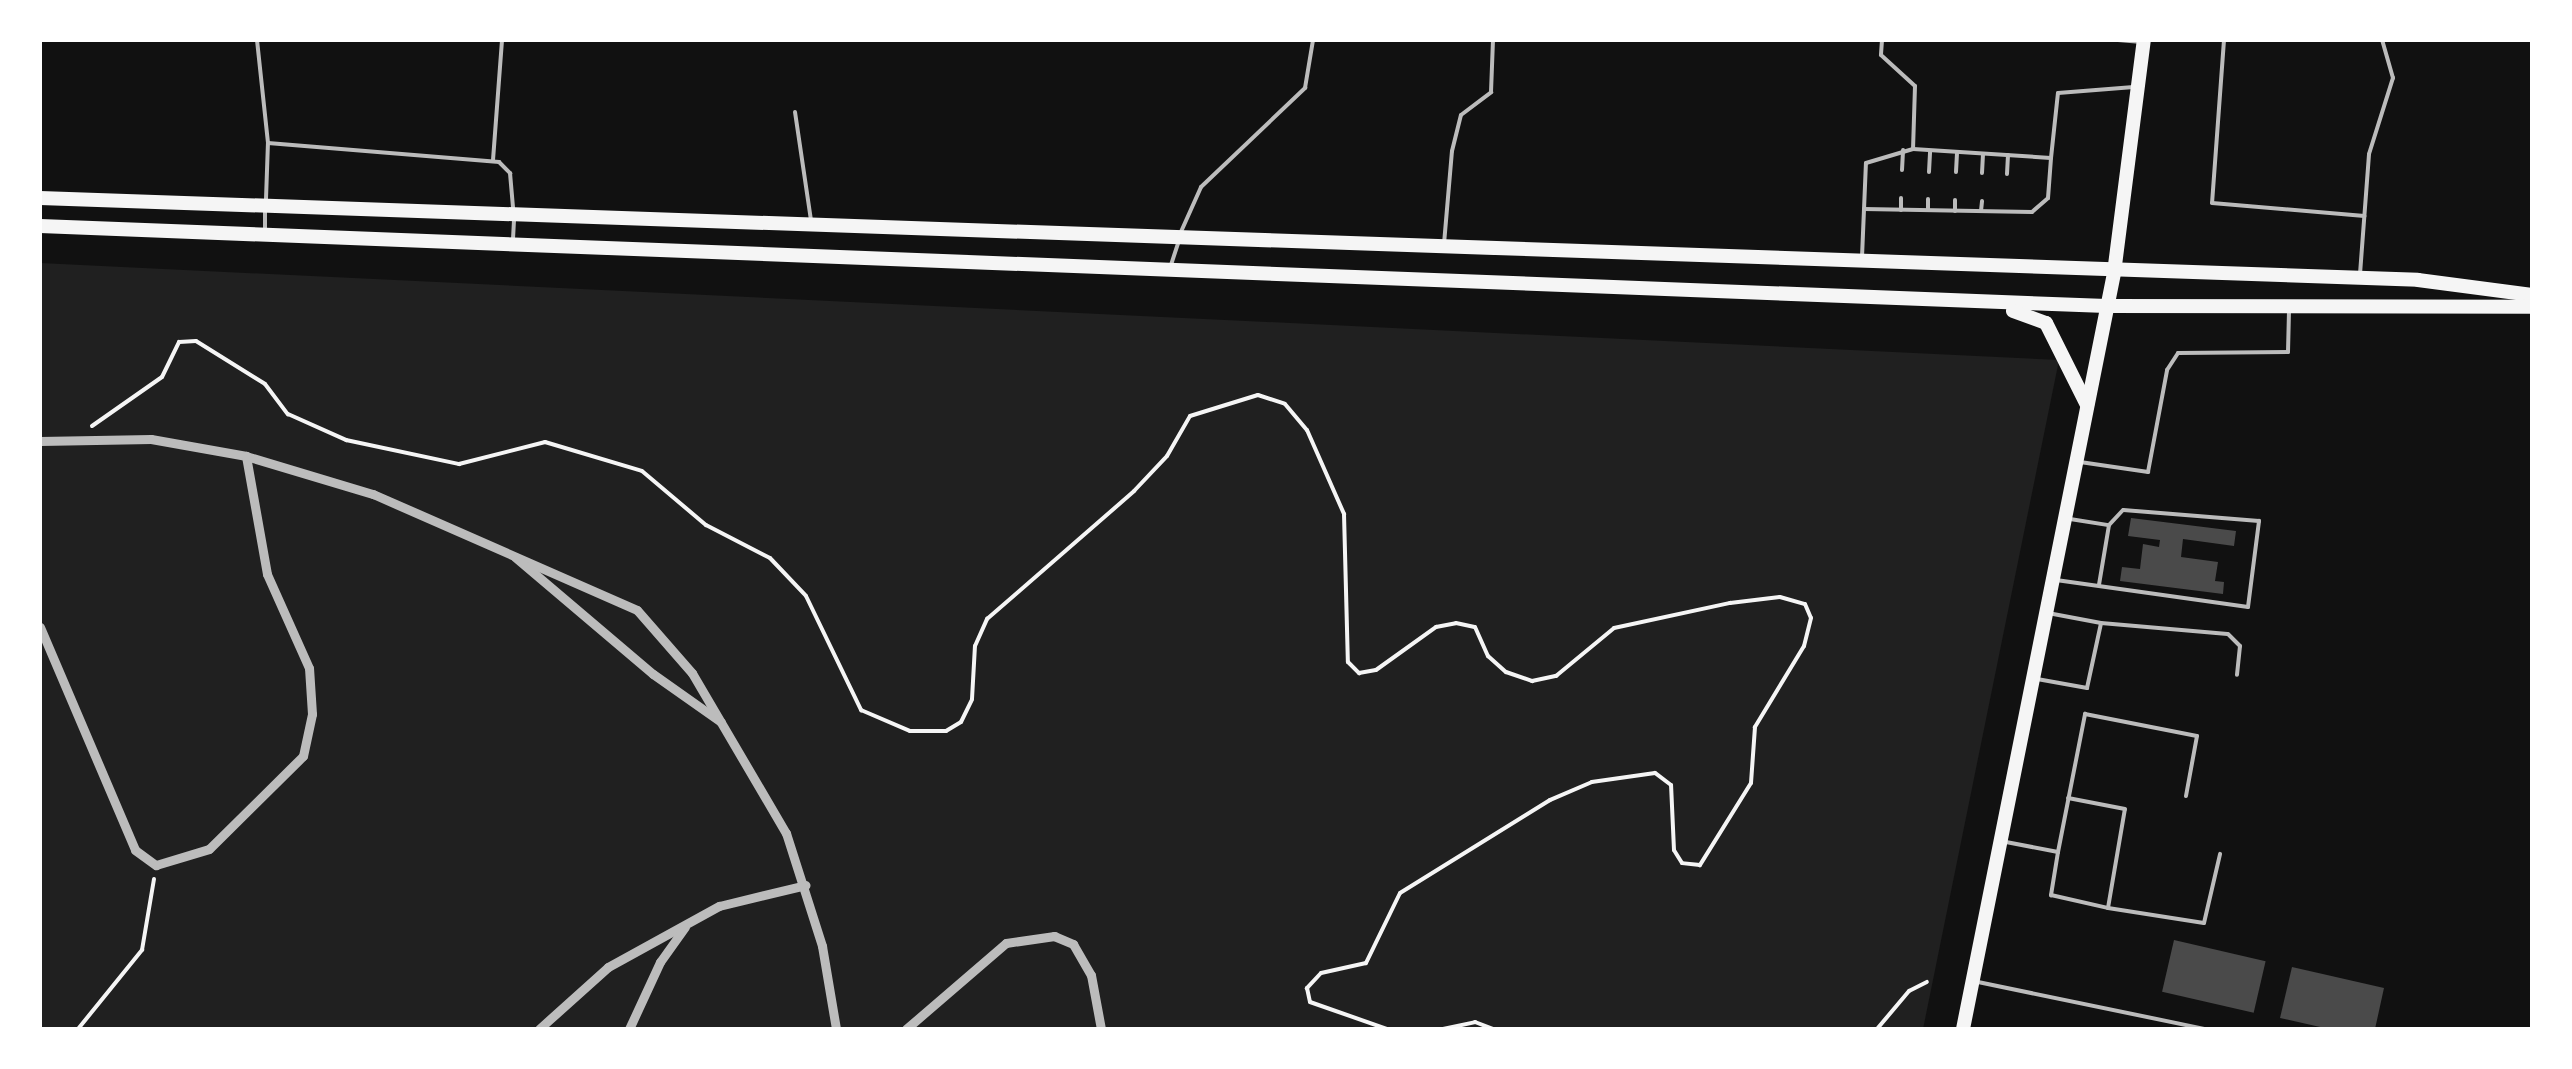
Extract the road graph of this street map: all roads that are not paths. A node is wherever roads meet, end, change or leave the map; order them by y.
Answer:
1 (257, 40) edge
2 (502, 40) edge
3 (1313, 40) edge
4 (1493, 40) edge
5 (1882, 40) edge
6 (2118, 40) edge
7 (2224, 40) edge
8 (2382, 40) edge
9 (2144, 41) edge
10 (2139, 87) junction
11 (795, 112) dead end
12 (268, 144) junction
13 (1913, 149) junction
14 (1903, 150) junction
15 (1930, 150) junction
16 (1958, 152) junction
17 (1983, 154) junction
18 (2008, 155) junction
19 (2052, 158) junction
20 (493, 161) junction
21 (1902, 170) dead end
22 (1930, 172) dead end
23 (1956, 172) dead end
24 (1982, 174) dead end
25 (2007, 174) dead end
26 (40, 198) edge
27 (1901, 198) dead end
28 (1928, 200) dead end
29 (1955, 200) dead end
30 (1982, 201) dead end
31 (2006, 202) dead end
32 (265, 206) junction
33 (1864, 209) junction
34 (1901, 210) junction
35 (1928, 210) junction
36 (1955, 211) junction
37 (1981, 211) junction
38 (2006, 212) junction
39 (514, 215) junction
40 (2364, 216) junction
41 (40, 226) edge
42 (812, 226) junction
43 (265, 234) junction
44 (1179, 239) junction
45 (512, 244) junction
46 (1444, 248) junction
47 (1862, 264) junction
48 (1170, 269) junction
49 (2114, 273) junction
50 (2360, 279) junction
51 (2532, 296) edge
52 (1875, 297) junction
53 (2290, 304) junction
54 (2106, 306) junction
55 (2532, 307) edge
56 (2087, 405) junction
57 (40, 442) edge
58 (246, 456) junction
59 (2075, 461) junction
60 (2065, 518) junction
61 (2110, 525) junction
62 (498, 545) junction
63 (2052, 579) junction
64 (2099, 586) junction
65 (2045, 613) junction
66 (2100, 623) junction
67 (40, 628) edge
68 (2237, 675) dead end
69 (2032, 678) junction
70 (728, 726) junction
71 (2186, 796) dead end
72 (2068, 798) junction
73 (2001, 841) junction
74 (2058, 852) junction
75 (2220, 854) dead end
76 (806, 885) junction
77 (2108, 908) junction
78 (688, 923) junction
79 (1973, 981) junction
80 (918, 1016) junction
81 (539, 1029) edge
82 (629, 1029) edge
83 (836, 1029) edge
84 (906, 1029) edge
85 (916, 1029) edge
86 (1101, 1029) edge
87 (1963, 1029) edge
88 (2204, 1029) edge

1 - 12 lane
2 - 20 lane
3 - 44 lane
4 - 46 lane
5 - 13 lane
6 - 9 lane
7 - 40 lane
8 - 40 lane
9 - 10 main road
10 - 19 lane
10 - 49 main road
11 - 42 lane
12 - 20 lane
12 - 32 lane
13 - 14 lane
13 - 15 lane
14 - 21 lane
14 - 33 lane
15 - 16 lane
15 - 22 lane
16 - 17 lane
16 - 23 lane
17 - 18 lane
17 - 24 lane
18 - 19 lane
18 - 25 lane
19 - 38 lane
20 - 39 lane
26 - 32 main road
27 - 34 lane
28 - 35 lane
29 - 36 lane
30 - 37 lane
31 - 38 lane
32 - 39 main road
32 - 43 lane
33 - 34 lane
33 - 47 lane
34 - 35 lane
35 - 36 lane
36 - 37 lane
37 - 38 lane
39 - 42 main road
39 - 45 lane
40 - 50 lane
41 - 43 main road
42 - 44 main road
43 - 45 main road
44 - 46 main road
44 - 48 lane
45 - 48 main road
46 - 47 main road
47 - 49 main road
48 - 52 main road
49 - 50 main road
49 - 54 main road
50 - 51 main road
52 - 54 main road
52 - 56 main road
53 - 54 main road
53 - 55 main road
53 - 59 lane
54 - 56 main road
56 - 59 main road
57 - 58 street
58 - 62 street
58 - 67 street
59 - 60 main road
60 - 61 lane
60 - 63 main road
61 - 64 lane
61 - 64 lane
62 - 70 street
62 - 70 street
63 - 64 lane
63 - 65 main road
65 - 66 lane
65 - 69 main road
66 - 68 lane
66 - 69 lane
69 - 73 main road
70 - 76 street
71 - 72 lane
72 - 74 lane
72 - 77 lane
73 - 74 lane
73 - 79 main road
74 - 77 lane
75 - 77 lane
76 - 78 street
76 - 83 street
78 - 81 street
78 - 82 street
79 - 87 main road
79 - 88 lane
80 - 84 street
80 - 85 lane
80 - 86 street

